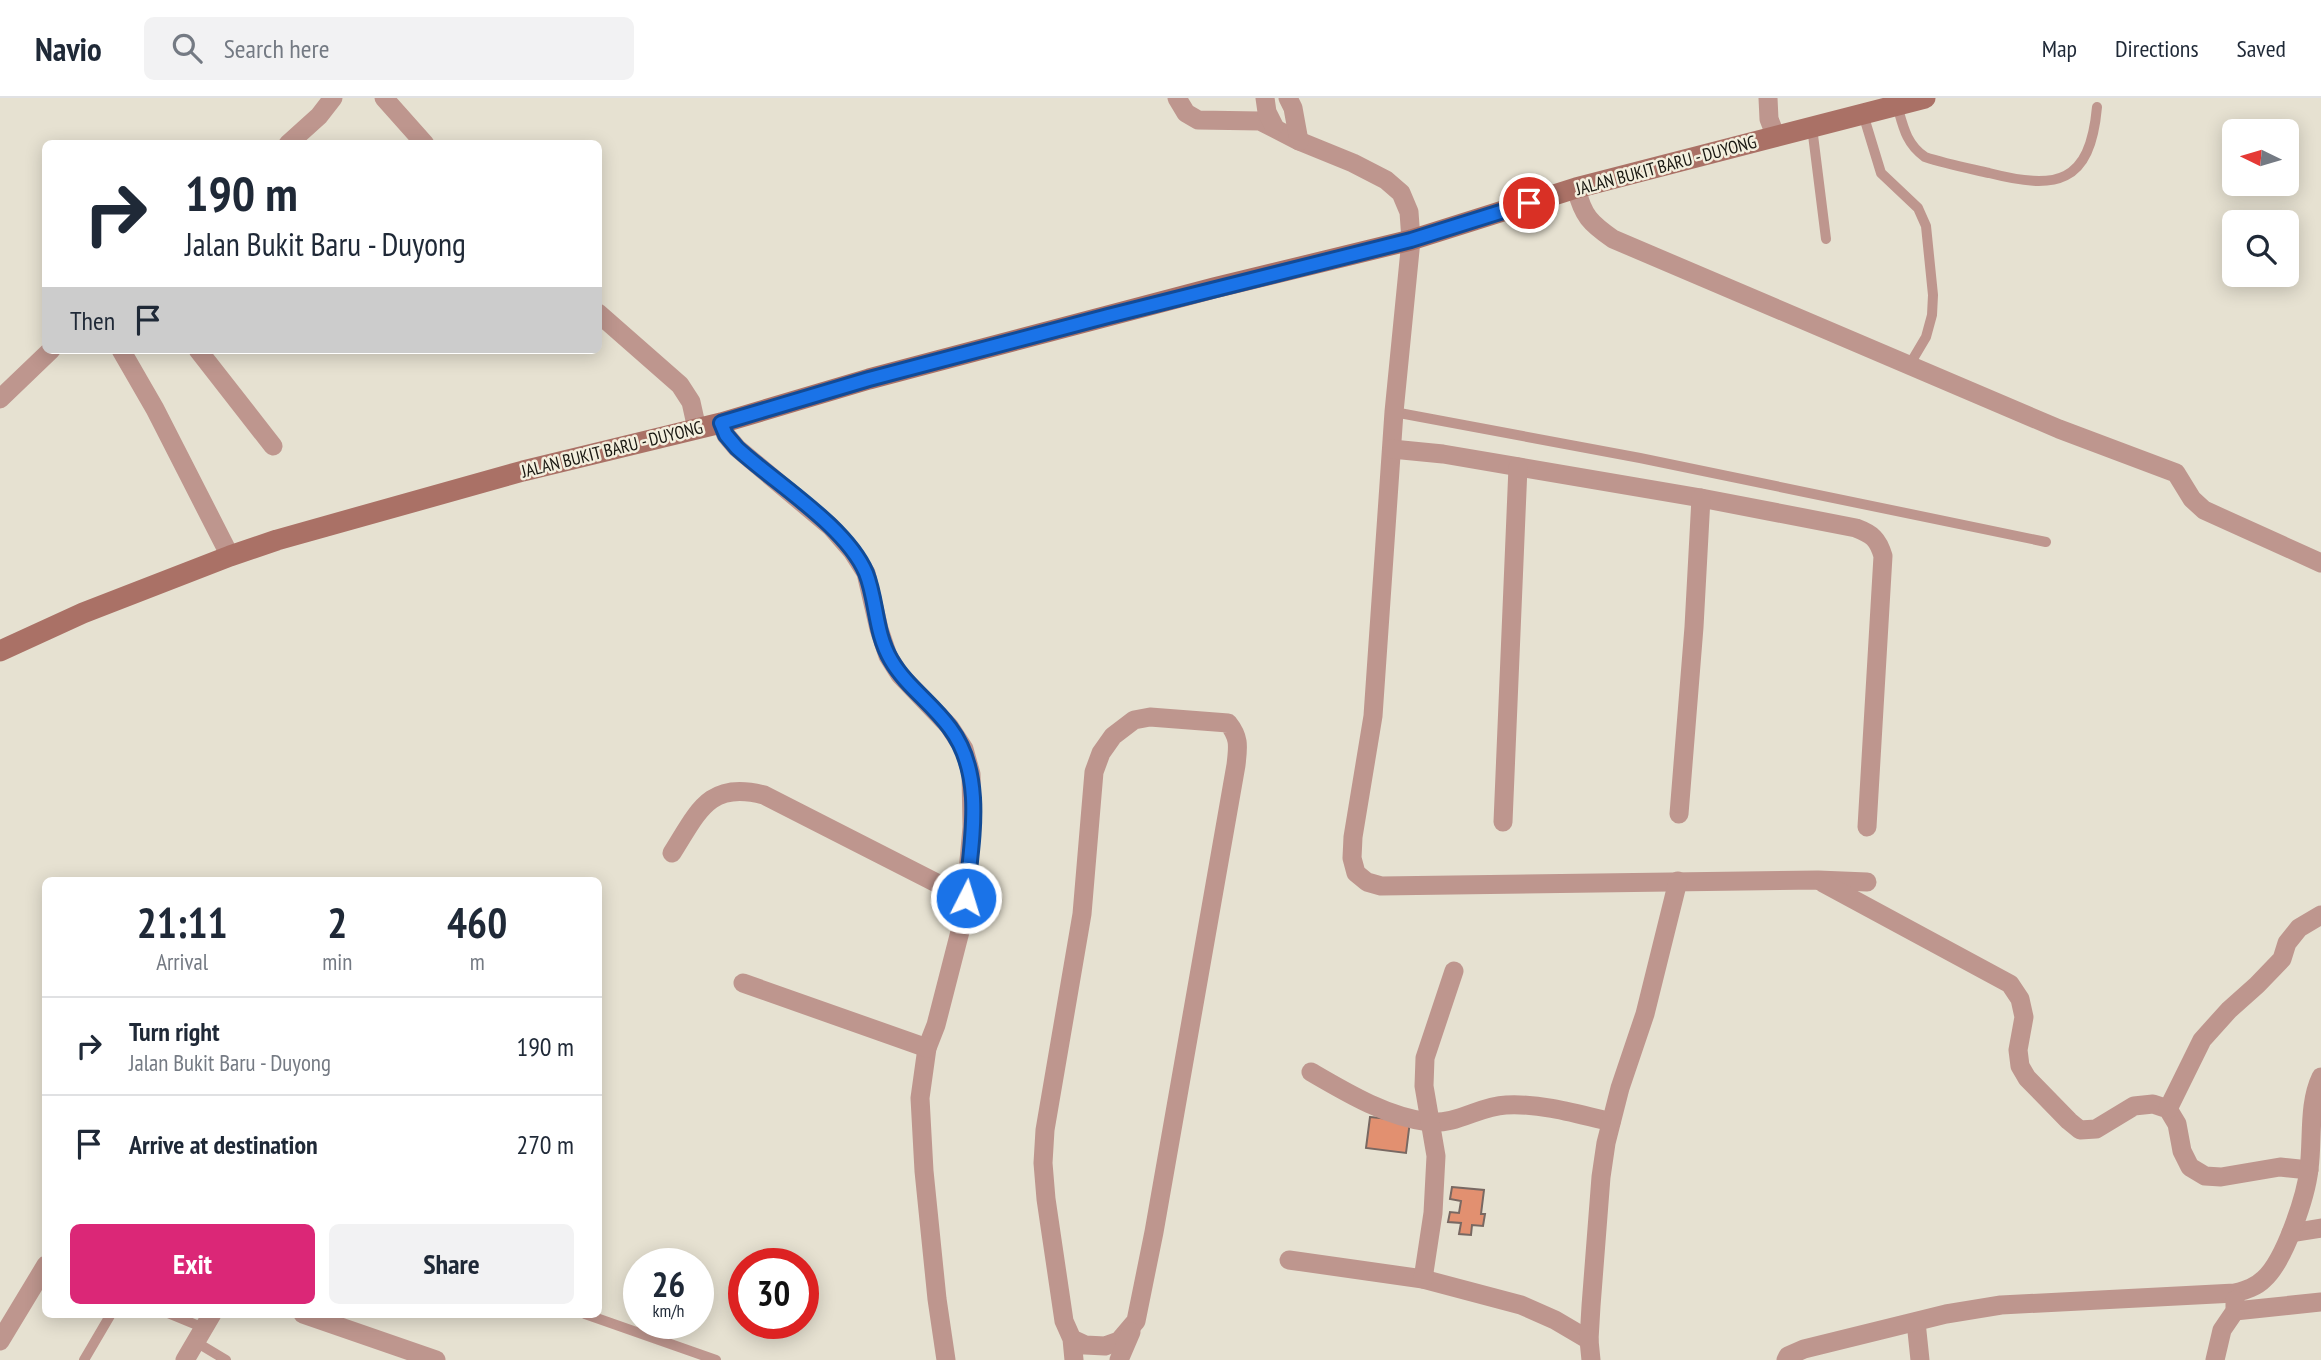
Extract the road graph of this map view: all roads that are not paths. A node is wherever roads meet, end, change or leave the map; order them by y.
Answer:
1 (333, 98) edge
2 (384, 98) edge
3 (1177, 98) edge
4 (1265, 98) edge
5 (1288, 98) edge
6 (1768, 98) edge
7 (1925, 98) edge
8 (1897, 102) edge
9 (2097, 107) dead end
10 (1863, 114) junction
11 (1274, 126) junction
12 (1812, 127) junction
13 (1776, 137) junction
14 (292, 140) edge
15 (421, 140) edge
16 (1299, 141) junction
17 (1576, 188) junction
18 (1826, 239) dead end
19 (1411, 240) junction
20 (602, 317) edge
21 (47, 354) edge
22 (123, 354) edge
23 (201, 354) edge
24 (1910, 364) junction
25 (0, 399) edge
26 (1394, 412) junction
27 (721, 423) junction
28 (697, 429) junction
29 (273, 446) dead end
30 (1392, 449) junction
31 (1518, 467) junction
32 (1701, 498) junction
33 (2046, 542) dead end
34 (230, 556) junction
35 (2321, 563) edge
36 (0, 650) edge
37 (1679, 814) dead end
38 (1503, 822) dead end
39 (1867, 827) dead end
40 (672, 853) dead end
41 (1818, 880) junction
42 (1678, 881) junction
43 (1867, 881) dead end
44 (966, 898) junction
45 (2321, 915) edge
46 (1454, 971) dead end
47 (743, 984) dead end
48 (927, 1048) junction
49 (1311, 1072) dead end
50 (2321, 1077) edge
51 (2168, 1109) junction
52 (1430, 1122) junction
53 (1611, 1122) junction
54 (2309, 1170) junction
55 (2321, 1228) edge
56 (2291, 1233) junction
57 (1289, 1260) dead end
58 (42, 1271) edge
59 (1423, 1279) junction
60 (2235, 1302) junction
61 (2321, 1302) edge
62 (109, 1318) edge
63 (180, 1318) edge
64 (315, 1318) edge
65 (596, 1318) edge
66 (1136, 1321) junction
67 (1916, 1322) junction
68 (204, 1328) edge
69 (1072, 1339) junction
70 (0, 1341) edge
71 (1590, 1350) edge
72 (84, 1360) edge
73 (185, 1360) edge
74 (226, 1360) edge
75 (436, 1360) edge
76 (716, 1360) edge
77 (946, 1360) edge
78 (1074, 1360) edge
79 (1119, 1360) edge
80 (1786, 1360) edge
81 (1920, 1360) edge
82 (2215, 1360) edge

1 - 14 street
2 - 15 street
3 - 11 street
4 - 11 street
5 - 16 street
6 - 13 street
7 - 8 main road, JALAN BUKIT BARU - DUYONG
8 - 9 lane
8 - 10 main road, JALAN BUKIT BARU - DUYONG
10 - 12 main road, JALAN BUKIT BARU - DUYONG
10 - 24 lane
11 - 16 street
12 - 13 main road, JALAN BUKIT BARU - DUYONG
12 - 18 lane
13 - 17 main road, JALAN BUKIT BARU - DUYONG
16 - 19 street
17 - 19 main road, JALAN BUKIT BARU - DUYONG
17 - 24 street
19 - 26 street
19 - 27 main road, JALAN BUKIT BARU - DUYONG
20 - 28 street
21 - 25 street
22 - 34 street
23 - 29 street
24 - 35 street
26 - 30 street
26 - 33 lane
27 - 28 main road, JALAN BUKIT BARU - DUYONG
27 - 44 street
28 - 34 main road, JALAN BUKIT BARU - DUYONG
30 - 31 street
30 - 42 street
31 - 32 street
31 - 38 street
32 - 37 street
32 - 39 street
34 - 36 main road, JALAN BUKIT BARU - DUYONG
40 - 44 street
41 - 42 street
41 - 43 street
41 - 51 street
42 - 53 street
44 - 48 street
45 - 51 street
46 - 52 street
47 - 48 street
48 - 77 street
49 - 52 street
50 - 54 street
51 - 54 street
52 - 53 street
52 - 59 street
53 - 71 street
54 - 56 street
55 - 56 street
56 - 60 street
57 - 59 street
58 - 70 street
59 - 71 street
60 - 61 street
60 - 67 street
60 - 82 street
62 - 72 lane
63 - 68 lane
64 - 75 street
65 - 76 lane
66 - 69 street
66 - 69 street
66 - 79 street
67 - 80 street
67 - 81 street
68 - 73 street
68 - 74 lane
69 - 78 street

